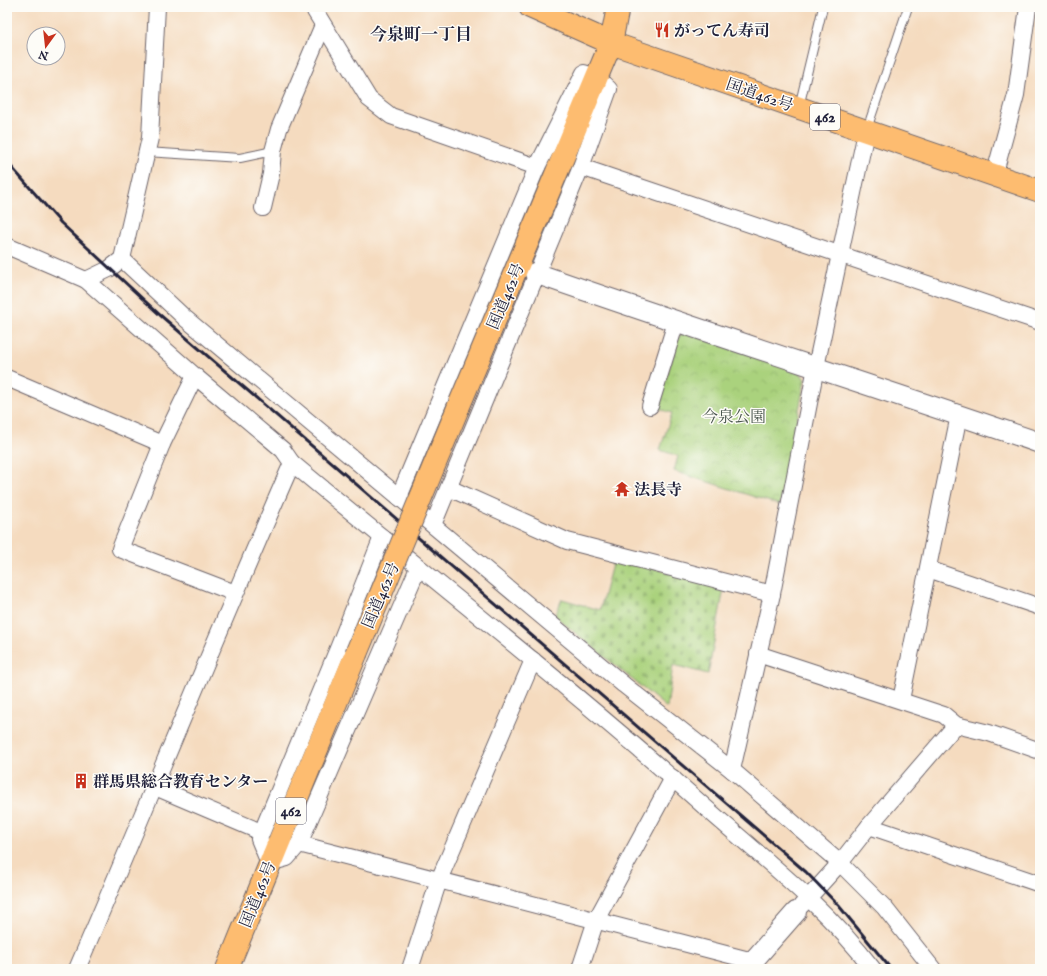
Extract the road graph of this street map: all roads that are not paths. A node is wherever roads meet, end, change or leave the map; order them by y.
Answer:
1 (157, 7) edge
2 (314, 7) edge
3 (530, 7) edge
4 (618, 7) edge
5 (823, 7) edge
6 (908, 7) edge
7 (1028, 7) edge
8 (323, 25) junction
9 (611, 43) junction
10 (596, 77) junction
11 (799, 107) junction
12 (866, 132) junction
13 (146, 152) junction
14 (273, 152) junction
15 (537, 167) junction
16 (581, 167) junction
17 (994, 176) junction
18 (1040, 192) edge
19 (263, 208) dead end
20 (7, 246) edge
21 (839, 254) junction
22 (122, 259) junction
23 (535, 273) junction
24 (86, 280) junction
25 (676, 322) junction
26 (1040, 322) edge
27 (816, 367) junction
28 (195, 376) junction
29 (7, 378) edge
30 (650, 406) dead end
31 (959, 415) junction
32 (1040, 443) edge
33 (162, 444) junction
34 (292, 463) junction
35 (449, 488) junction
36 (399, 497) junction
37 (433, 525) junction
38 (382, 537) junction
39 (418, 568) junction
40 (928, 569) junction
41 (235, 593) junction
42 (772, 594) junction
43 (1040, 607) edge
44 (758, 654) junction
45 (533, 660) junction
46 (901, 700) junction
47 (956, 725) junction
48 (1040, 751) edge
49 (732, 770) junction
50 (673, 778) junction
51 (155, 787) junction
52 (869, 826) junction
53 (261, 832) junction
54 (299, 844) junction
55 (270, 862) junction
56 (840, 863) junction
57 (439, 880) junction
58 (1040, 884) edge
59 (802, 905) junction
60 (596, 920) junction
61 (751, 965) edge
62 (77, 969) edge
63 (228, 969) edge
64 (410, 969) edge
65 (580, 969) edge
66 (873, 969) edge
67 (933, 969) edge

1 - 13 street
2 - 8 street
3 - 9 main road
4 - 9 main road
5 - 11 lane
6 - 12 lane
7 - 17 street
8 - 14 street
8 - 15 street
9 - 10 main road, 国道462号 / 462
9 - 11 main road, 国道462号 / 462
10 - 15 street
10 - 16 street
10 - 55 main road, 国道462号 / 462, bridge
11 - 12 main road, 国道462号 / 462
12 - 17 main road, 国道462号 / 462
12 - 21 street
13 - 14 lane
13 - 22 street
14 - 19 street
15 - 36 street
16 - 21 street
16 - 23 street
17 - 18 main road, 国道462号 / 462
20 - 24 street
21 - 26 street
21 - 27 street
22 - 24 street
22 - 36 street
23 - 25 street
23 - 35 street
24 - 28 street
25 - 27 street
25 - 30 street
27 - 31 street
27 - 42 street
28 - 33 street
28 - 34 street
29 - 33 street
31 - 32 street
31 - 40 street
33 - 41 street
34 - 38 street
34 - 41 street
35 - 37 street
35 - 42 street
36 - 37 street
37 - 49 street
38 - 39 street
38 - 53 street
39 - 45 street
39 - 54 street
40 - 43 street
40 - 46 street
41 - 51 street
42 - 44 street
44 - 46 street
44 - 49 street
45 - 50 street
45 - 57 street
46 - 47 street
47 - 48 street
47 - 52 street
49 - 56 street
50 - 59 street
50 - 60 street
51 - 53 street
51 - 62 street
52 - 56 street
52 - 58 street
53 - 55 street
54 - 55 street
54 - 57 street
55 - 63 main road, 国道462号 / 462
56 - 59 street
56 - 67 street
57 - 60 street
57 - 64 street
59 - 61 street
59 - 66 street
60 - 61 street
60 - 65 street

